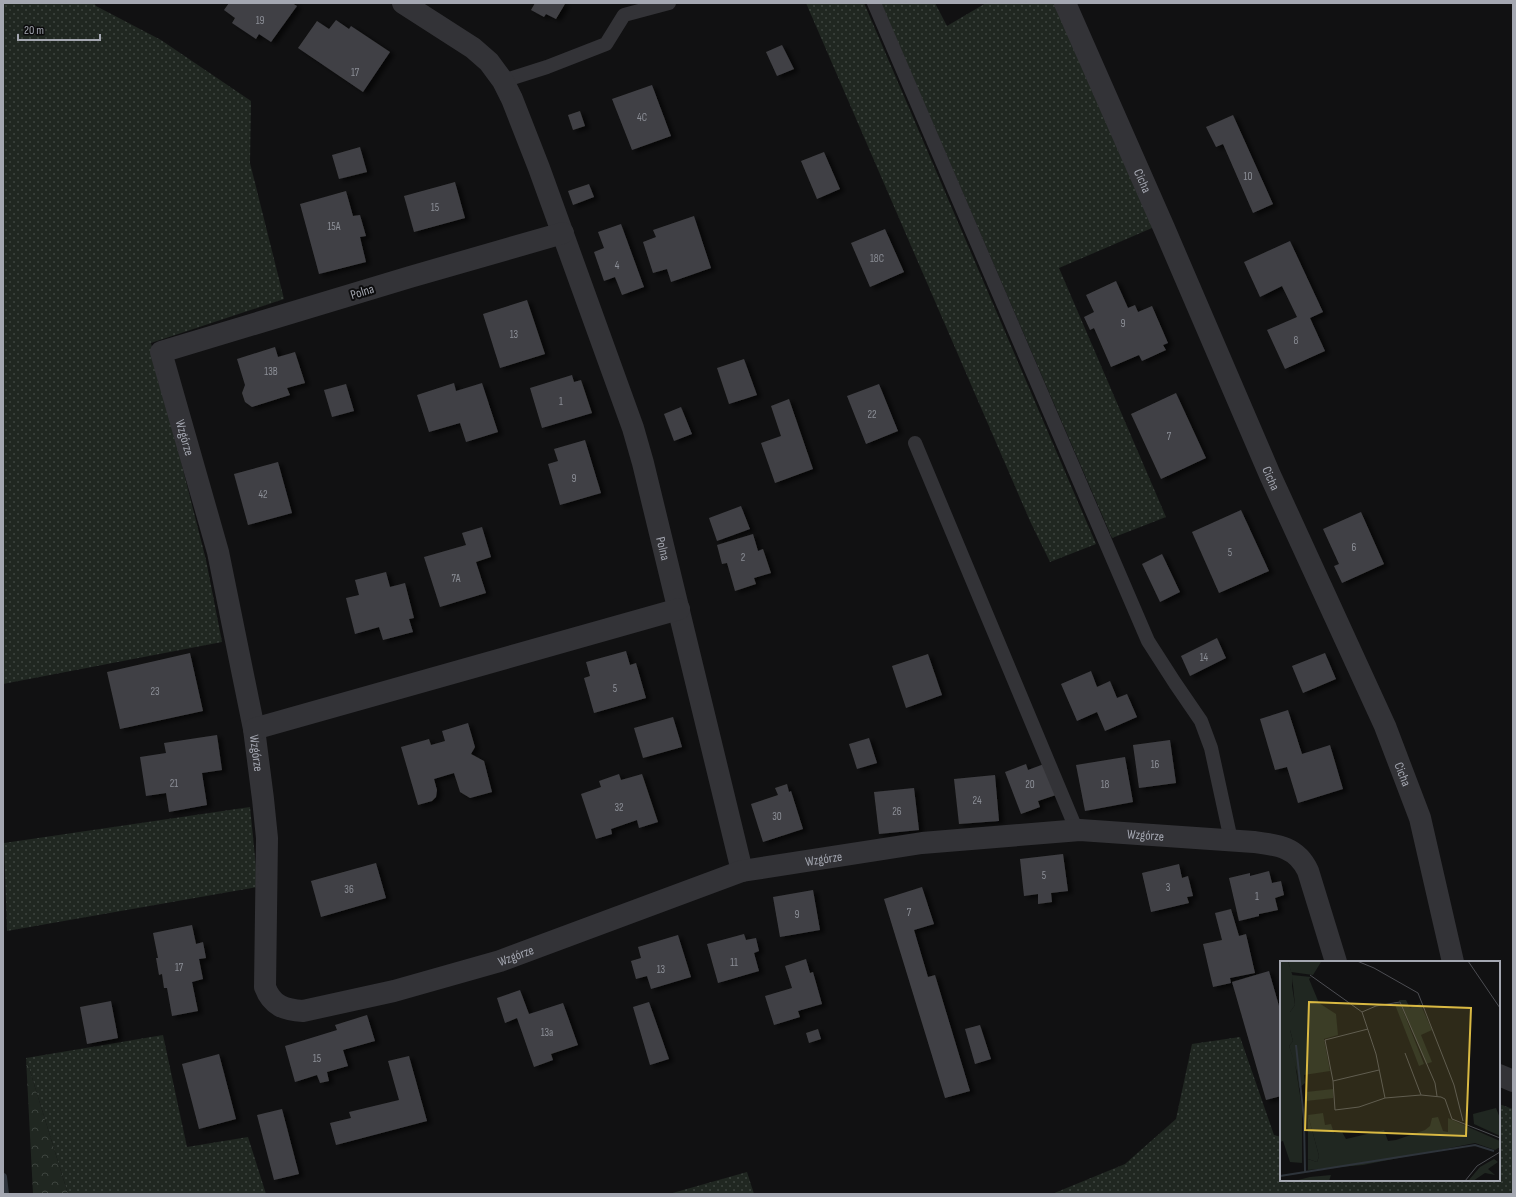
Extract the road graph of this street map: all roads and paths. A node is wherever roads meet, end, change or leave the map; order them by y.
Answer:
1 (403, 3) edge
2 (669, 3) edge
3 (874, 3) edge
4 (1065, 3) edge
5 (503, 81) junction
6 (563, 233) junction
7 (161, 352) joint
8 (914, 443) dead end
9 (679, 609) junction
10 (254, 729) junction
11 (1076, 831) junction
12 (1231, 840) junction
13 (742, 871) junction
14 (1336, 961) edge
15 (1453, 961) edge
16 (1500, 1075) edge
17 (1513, 1081) edge

1 - 5 street, Polna
2 - 5 lane
3 - 12 lane
4 - 15 street, Cicha
5 - 6 street, Polna
6 - 7 street, Polna
6 - 9 street, Polna
7 - 10 street, Wzgórze
8 - 11 lane
9 - 10 street
9 - 13 street, Polna
10 - 13 street, Wzgórze
11 - 12 street, Wzgórze
11 - 13 street, Wzgórze
12 - 14 street, Wzgórze
16 - 17 street

